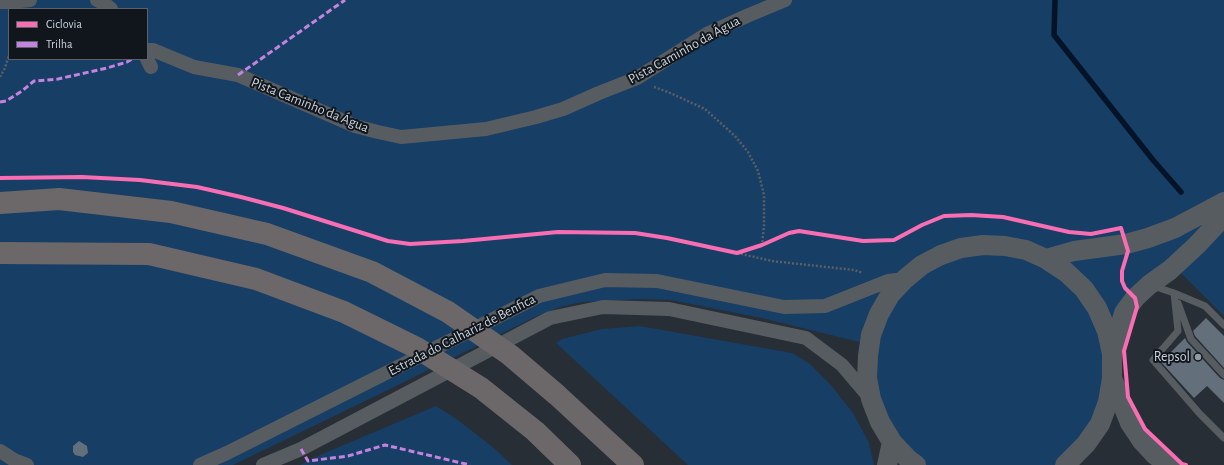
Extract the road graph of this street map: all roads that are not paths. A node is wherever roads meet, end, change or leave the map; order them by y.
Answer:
1 (30, 0) edge
2 (97, 0) edge
3 (785, 0) edge
4 (0, 2) edge
5 (110, 8) edge
6 (148, 50) edge
7 (1224, 202) edge
8 (0, 203) edge
9 (1224, 216) edge
10 (1, 254) edge
11 (1046, 259) junction
12 (896, 280) junction
13 (1149, 285) junction
14 (1174, 293) junction
15 (1224, 325) edge
16 (1112, 354) junction
17 (1224, 375) edge
18 (1112, 378) junction
19 (871, 399) junction
20 (1224, 438) edge
21 (892, 442) junction
22 (549, 444) junction
23 (0, 451) edge
24 (27, 465) edge
25 (200, 465) edge
26 (263, 465) edge
27 (560, 465) edge
28 (570, 465) edge
29 (633, 465) edge
30 (887, 465) edge
31 (916, 465) edge
32 (1065, 465) edge
33 (1170, 465) edge

1 - 4 street
2 - 5 street
3 - 6 street, Pista Caminho da Água
7 - 11 street
8 - 29 highway
9 - 13 street
10 - 22 highway
11 - 12 street
11 - 16 street
12 - 19 street
12 - 25 street, Estrada do Calhariz de Benfica
13 - 14 lane
13 - 16 street
14 - 15 lane
14 - 17 lane
14 - 20 lane
16 - 18 street
18 - 32 street
18 - 33 street
19 - 21 street
19 - 26 street, Estrada do Calhariz de Benfica
21 - 30 street
21 - 31 street
22 - 27 highway
22 - 28 highway
23 - 24 street

